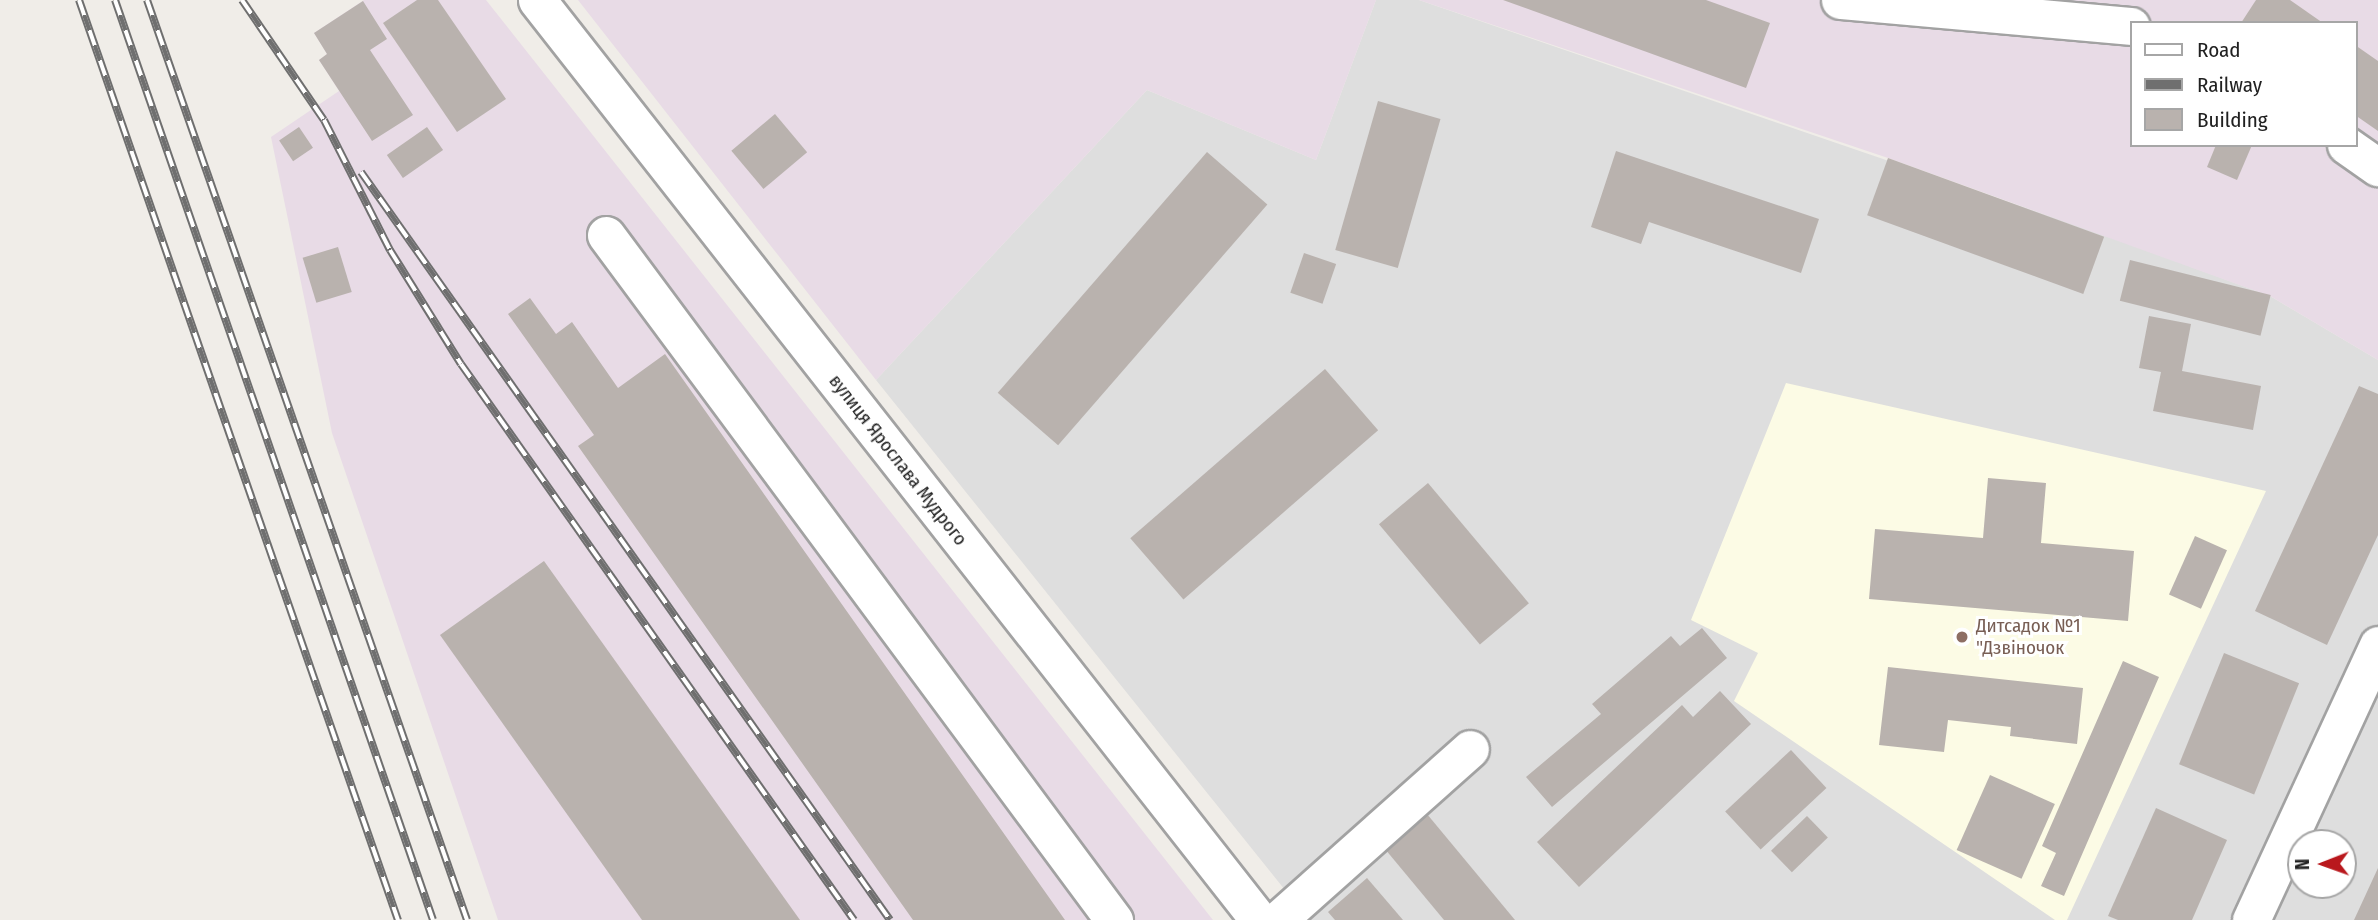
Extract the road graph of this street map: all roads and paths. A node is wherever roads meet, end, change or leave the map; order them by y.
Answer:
1 (537, 0) edge
2 (1840, 0) edge
3 (2130, 26) edge
4 (2349, 147) edge
5 (2378, 167) edge
6 (607, 236) dead end
7 (2378, 645) edge
8 (1470, 749) dead end
9 (1114, 920) edge
10 (1259, 920) edge
11 (1278, 920) edge
12 (2251, 920) edge

1 - 10 street, вулиця Ярослава Мудрого
2 - 3 street
4 - 5 street
6 - 9 street
7 - 12 street
8 - 11 street

